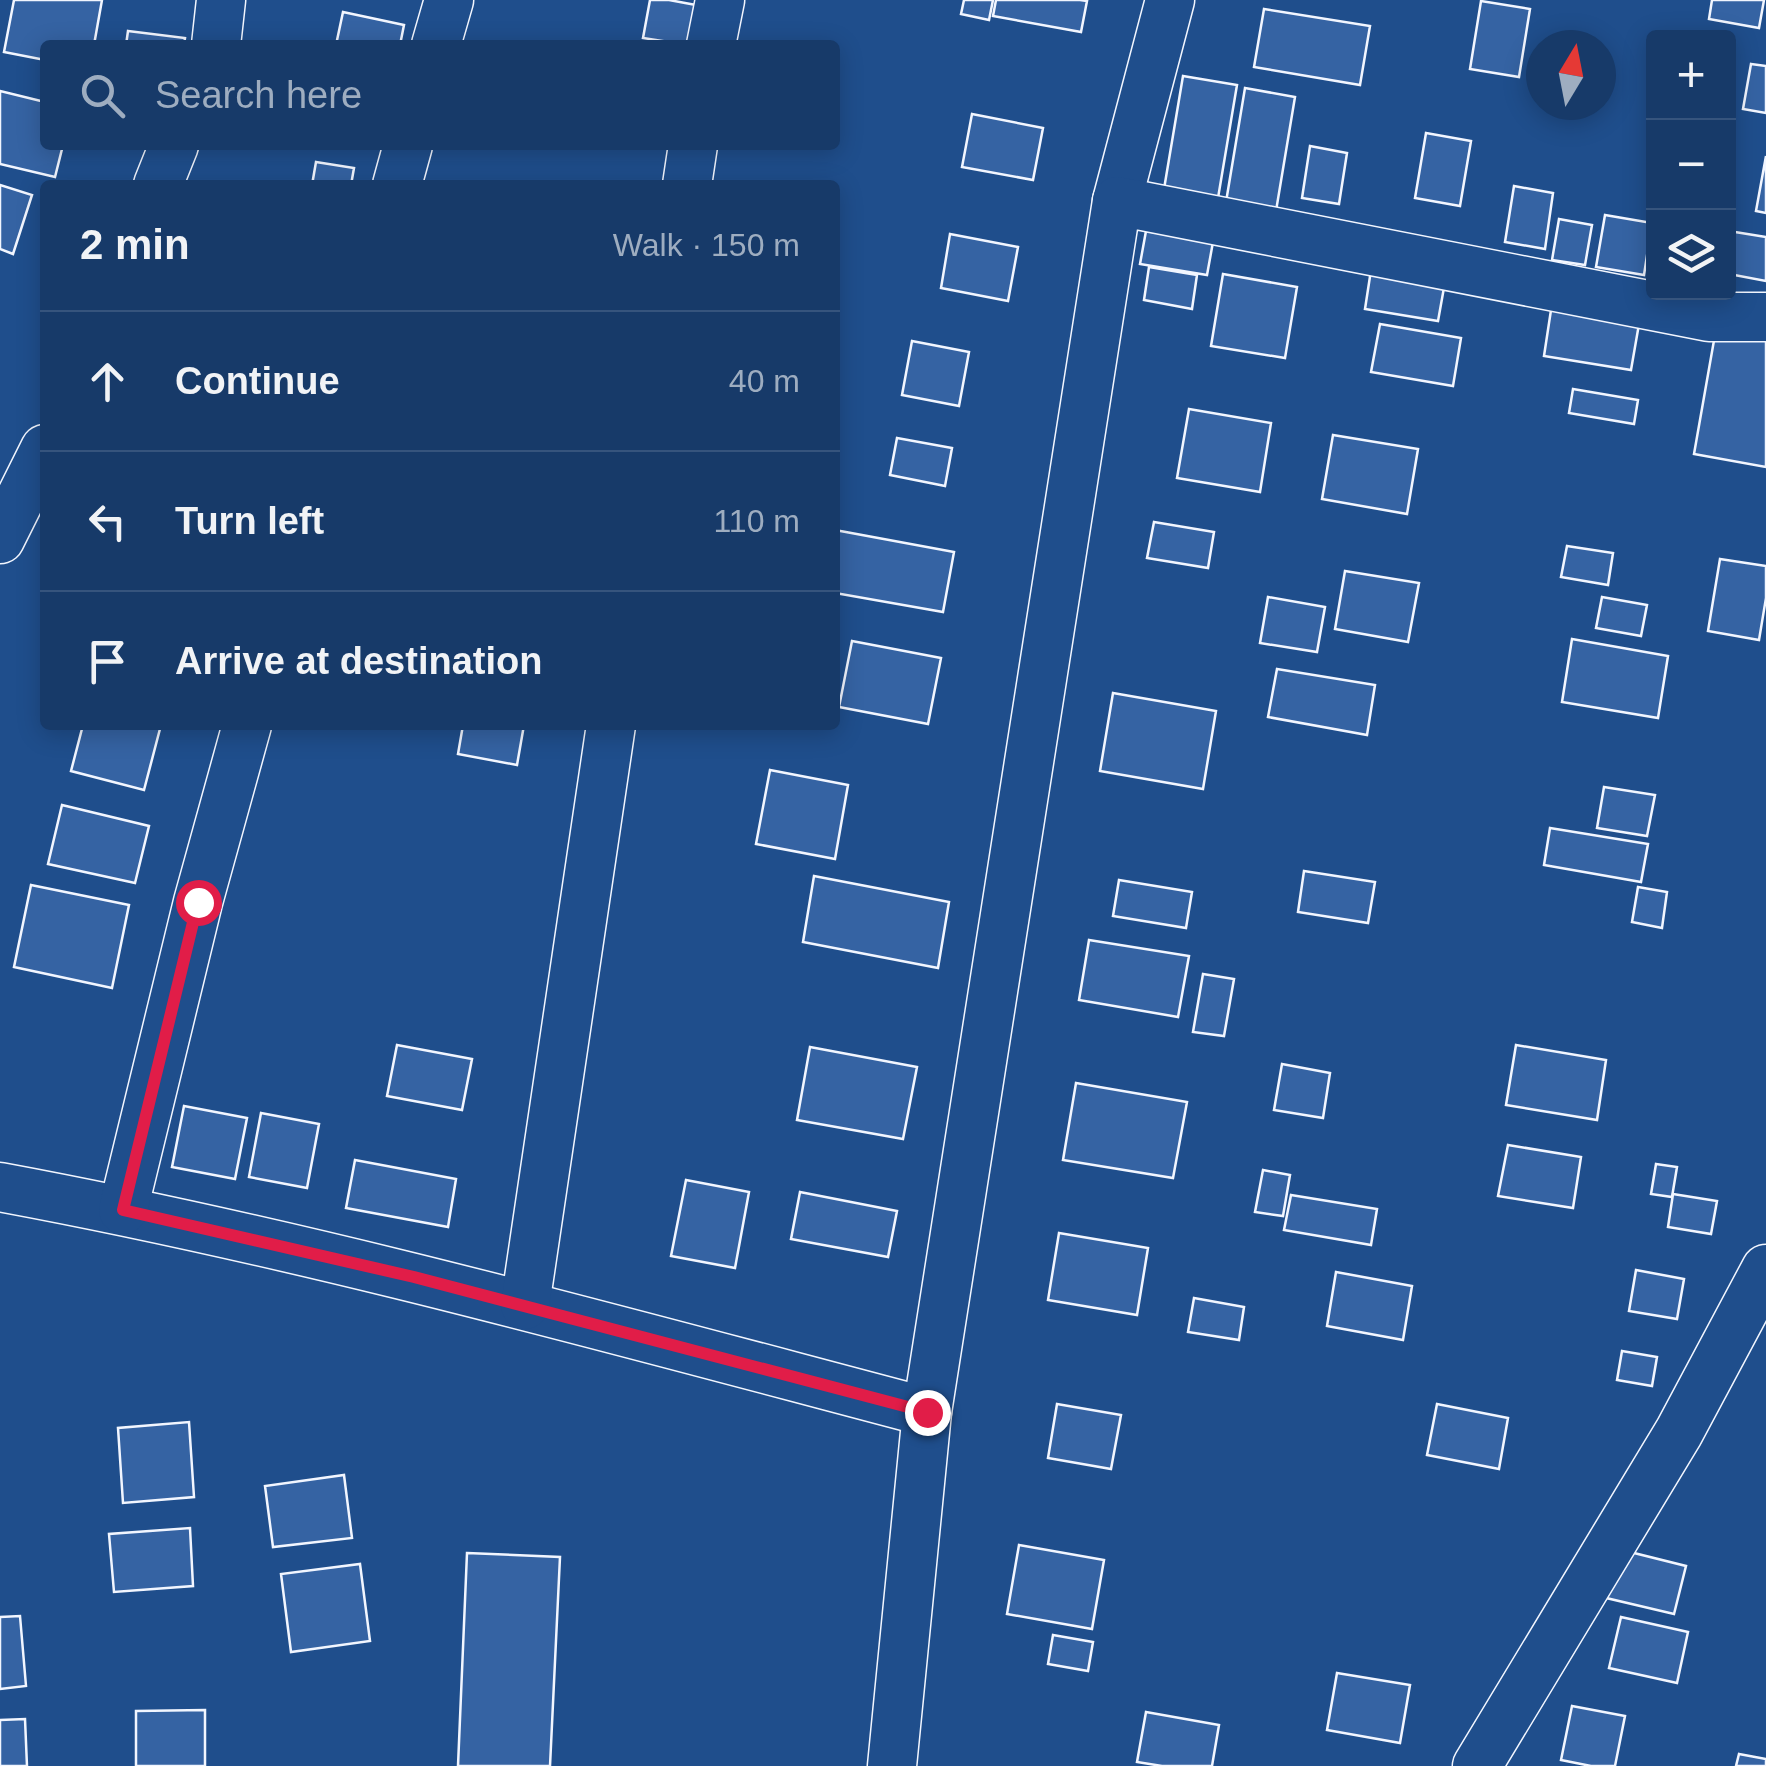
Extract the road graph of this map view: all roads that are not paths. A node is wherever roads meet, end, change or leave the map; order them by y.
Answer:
1 (221, 0) edge
2 (449, 0) edge
3 (720, 0) edge
4 (1170, 0) edge
5 (217, 40) edge
6 (437, 40) edge
7 (711, 40) edge
8 (172, 150) edge
9 (407, 150) edge
10 (691, 150) edge
11 (160, 180) edge
12 (398, 180) edge
13 (688, 180) edge
14 (1117, 200) junction
15 (1766, 317) edge
16 (40, 459) edge
17 (0, 539) edge
18 (246, 730) edge
19 (610, 730) edge
20 (0, 1187) edge
21 (123, 1210) junction
22 (1766, 1269) edge
23 (524, 1305) junction
24 (927, 1412) junction
25 (892, 1766) edge
26 (1477, 1766) edge

1 - 5 street
2 - 6 street
3 - 7 street
4 - 14 street
8 - 11 street
9 - 12 street
10 - 13 street
14 - 15 street
14 - 24 street
16 - 17 street
18 - 21 street
19 - 23 street
20 - 21 street
21 - 23 street
22 - 26 street
23 - 24 street
24 - 25 street

